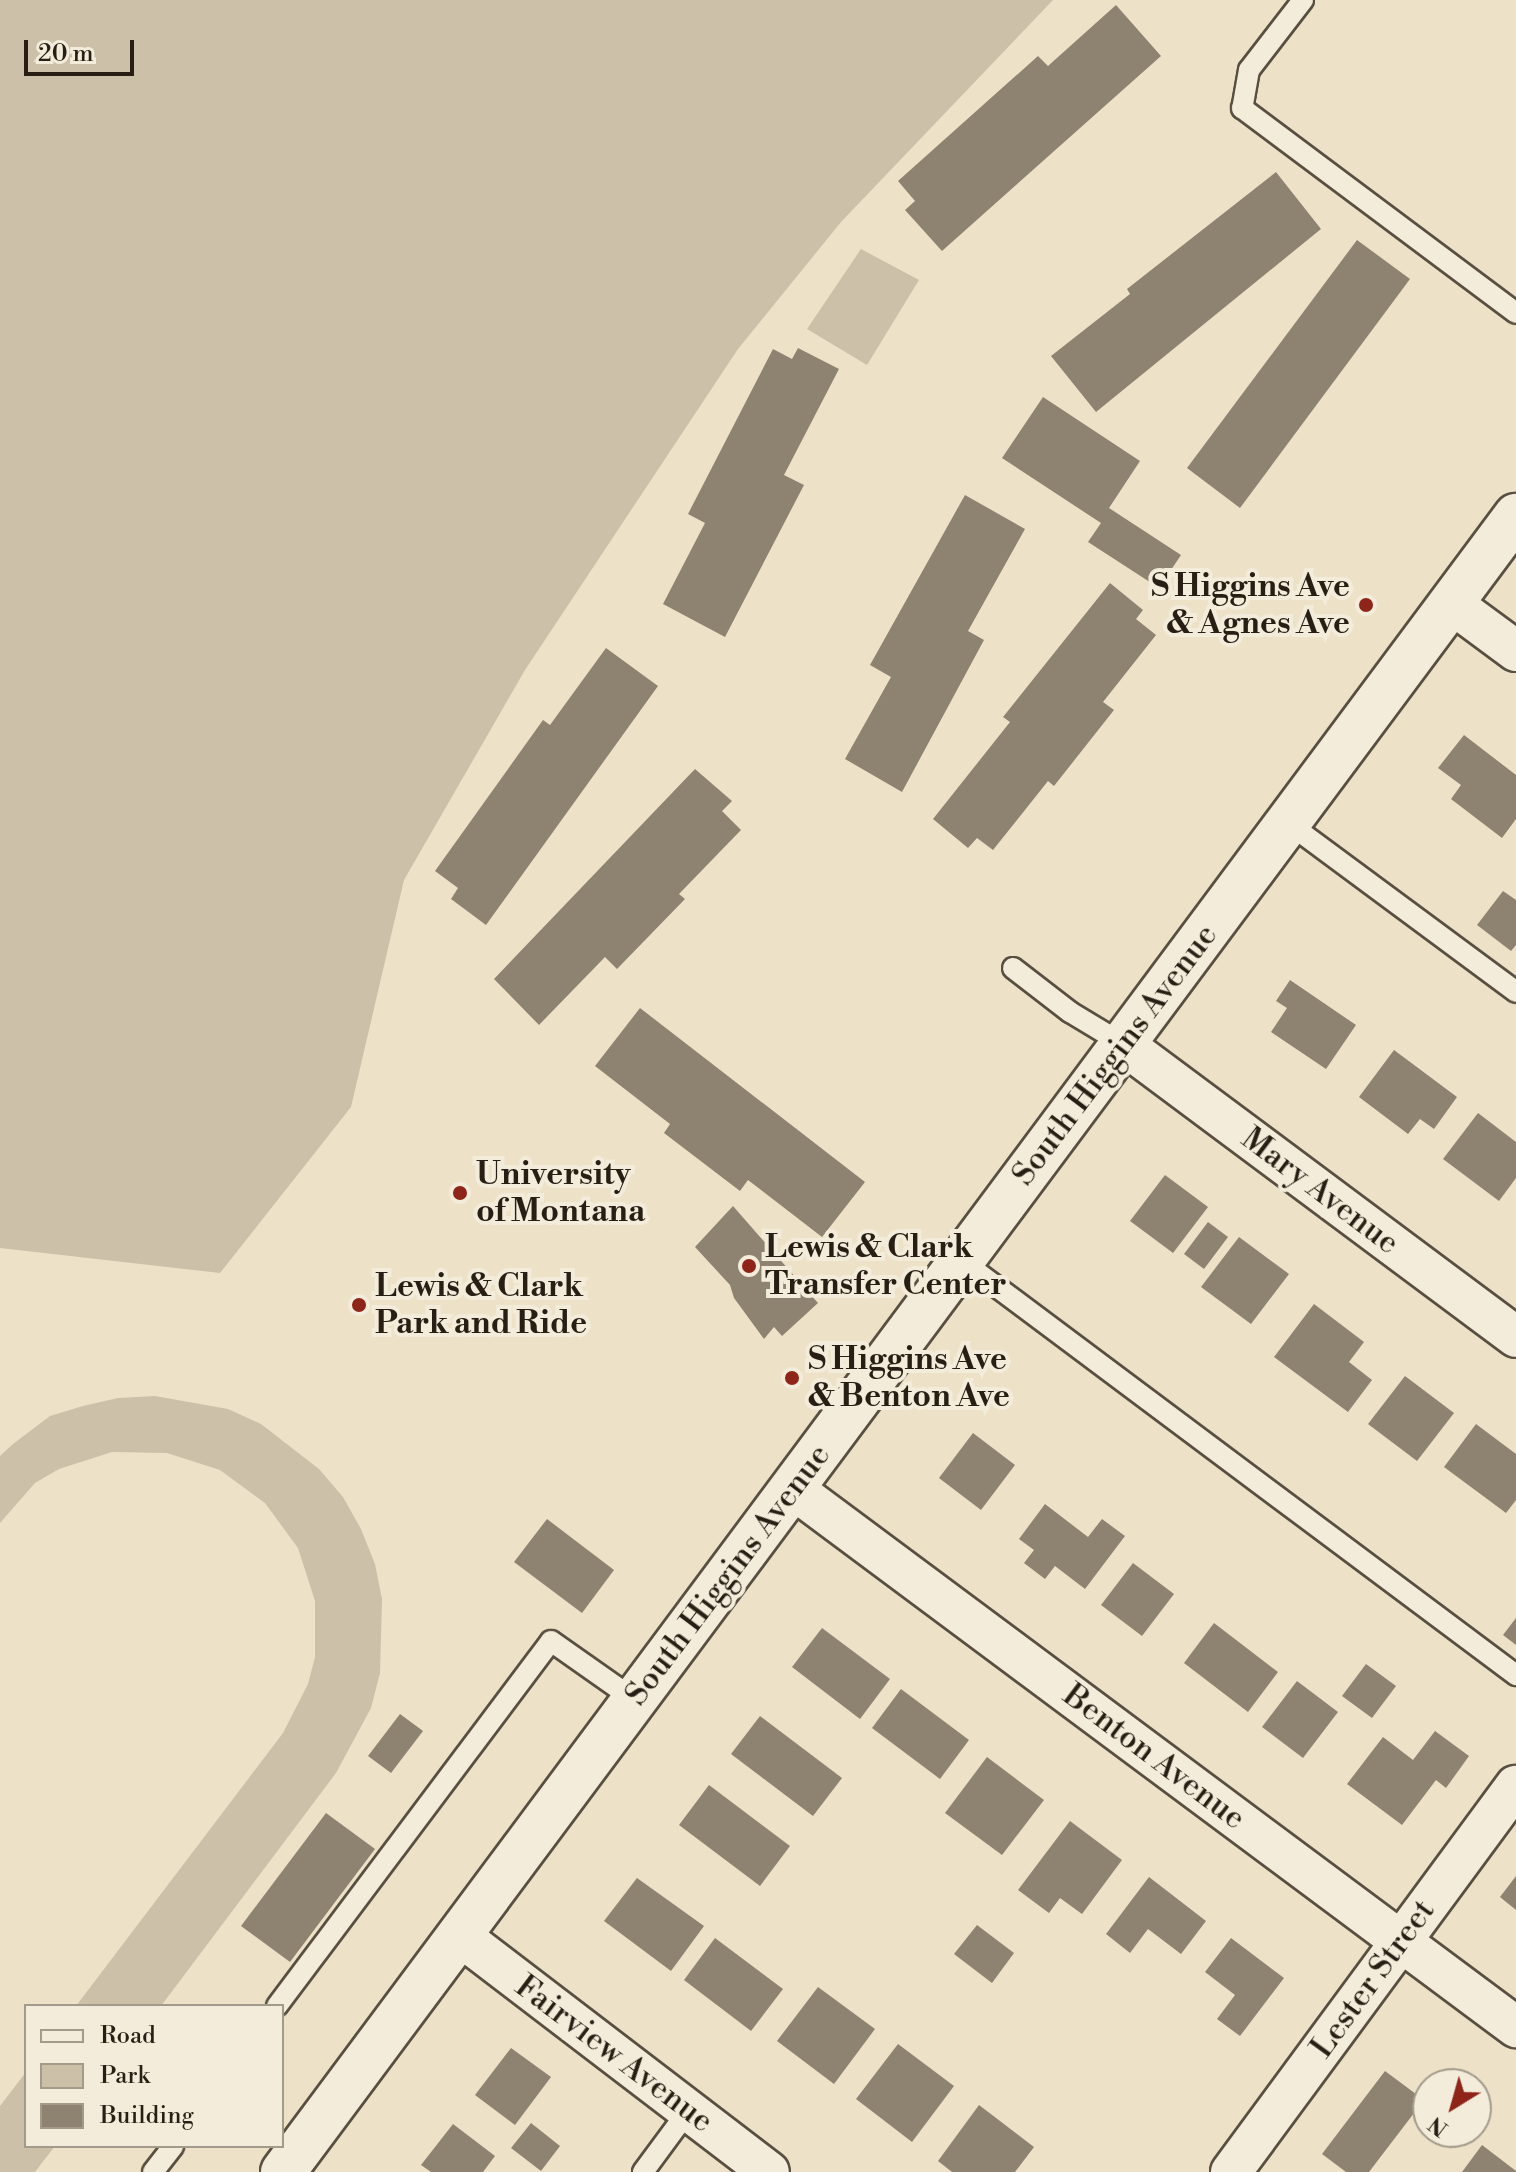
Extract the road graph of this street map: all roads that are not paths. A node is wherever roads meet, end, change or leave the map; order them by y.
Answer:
1 (1303, 0) edge
2 (1516, 313) edge
3 (1516, 516) edge
4 (1451, 603) junction
5 (1516, 651) edge
6 (1288, 823) junction
7 (1013, 968) dead end
8 (1516, 992) edge
9 (1123, 1044) junction
10 (962, 1261) junction
11 (1516, 1337) edge
12 (792, 1488) junction
13 (1516, 1675) edge
14 (635, 1700) junction
15 (1516, 1786) edge
16 (459, 1935) junction
17 (1400, 1940) junction
18 (279, 2004) edge
19 (1516, 2027) edge
20 (688, 2111) junction
21 (171, 2148) edge
22 (1241, 2169) edge
23 (153, 2172) edge
24 (283, 2172) edge
25 (643, 2172) edge
26 (769, 2172) edge

1 - 2 lane
3 - 4 main road, South Higgins Avenue
4 - 5 street
4 - 6 main road, South Higgins Avenue
6 - 8 lane
6 - 9 main road, South Higgins Avenue
7 - 9 lane
9 - 10 main road, South Higgins Avenue
9 - 11 street, Mary Avenue
10 - 12 main road, South Higgins Avenue
10 - 13 lane
12 - 14 main road, South Higgins Avenue
12 - 17 street, Benton Avenue
14 - 16 main road, South Higgins Avenue
14 - 18 lane
15 - 17 street, Lester Street
16 - 20 street, Fairview Avenue
16 - 24 main road, South Higgins Avenue
17 - 19 street, Benton Avenue
17 - 22 street, Lester Street
20 - 25 lane
20 - 26 street, Fairview Avenue
21 - 23 lane

